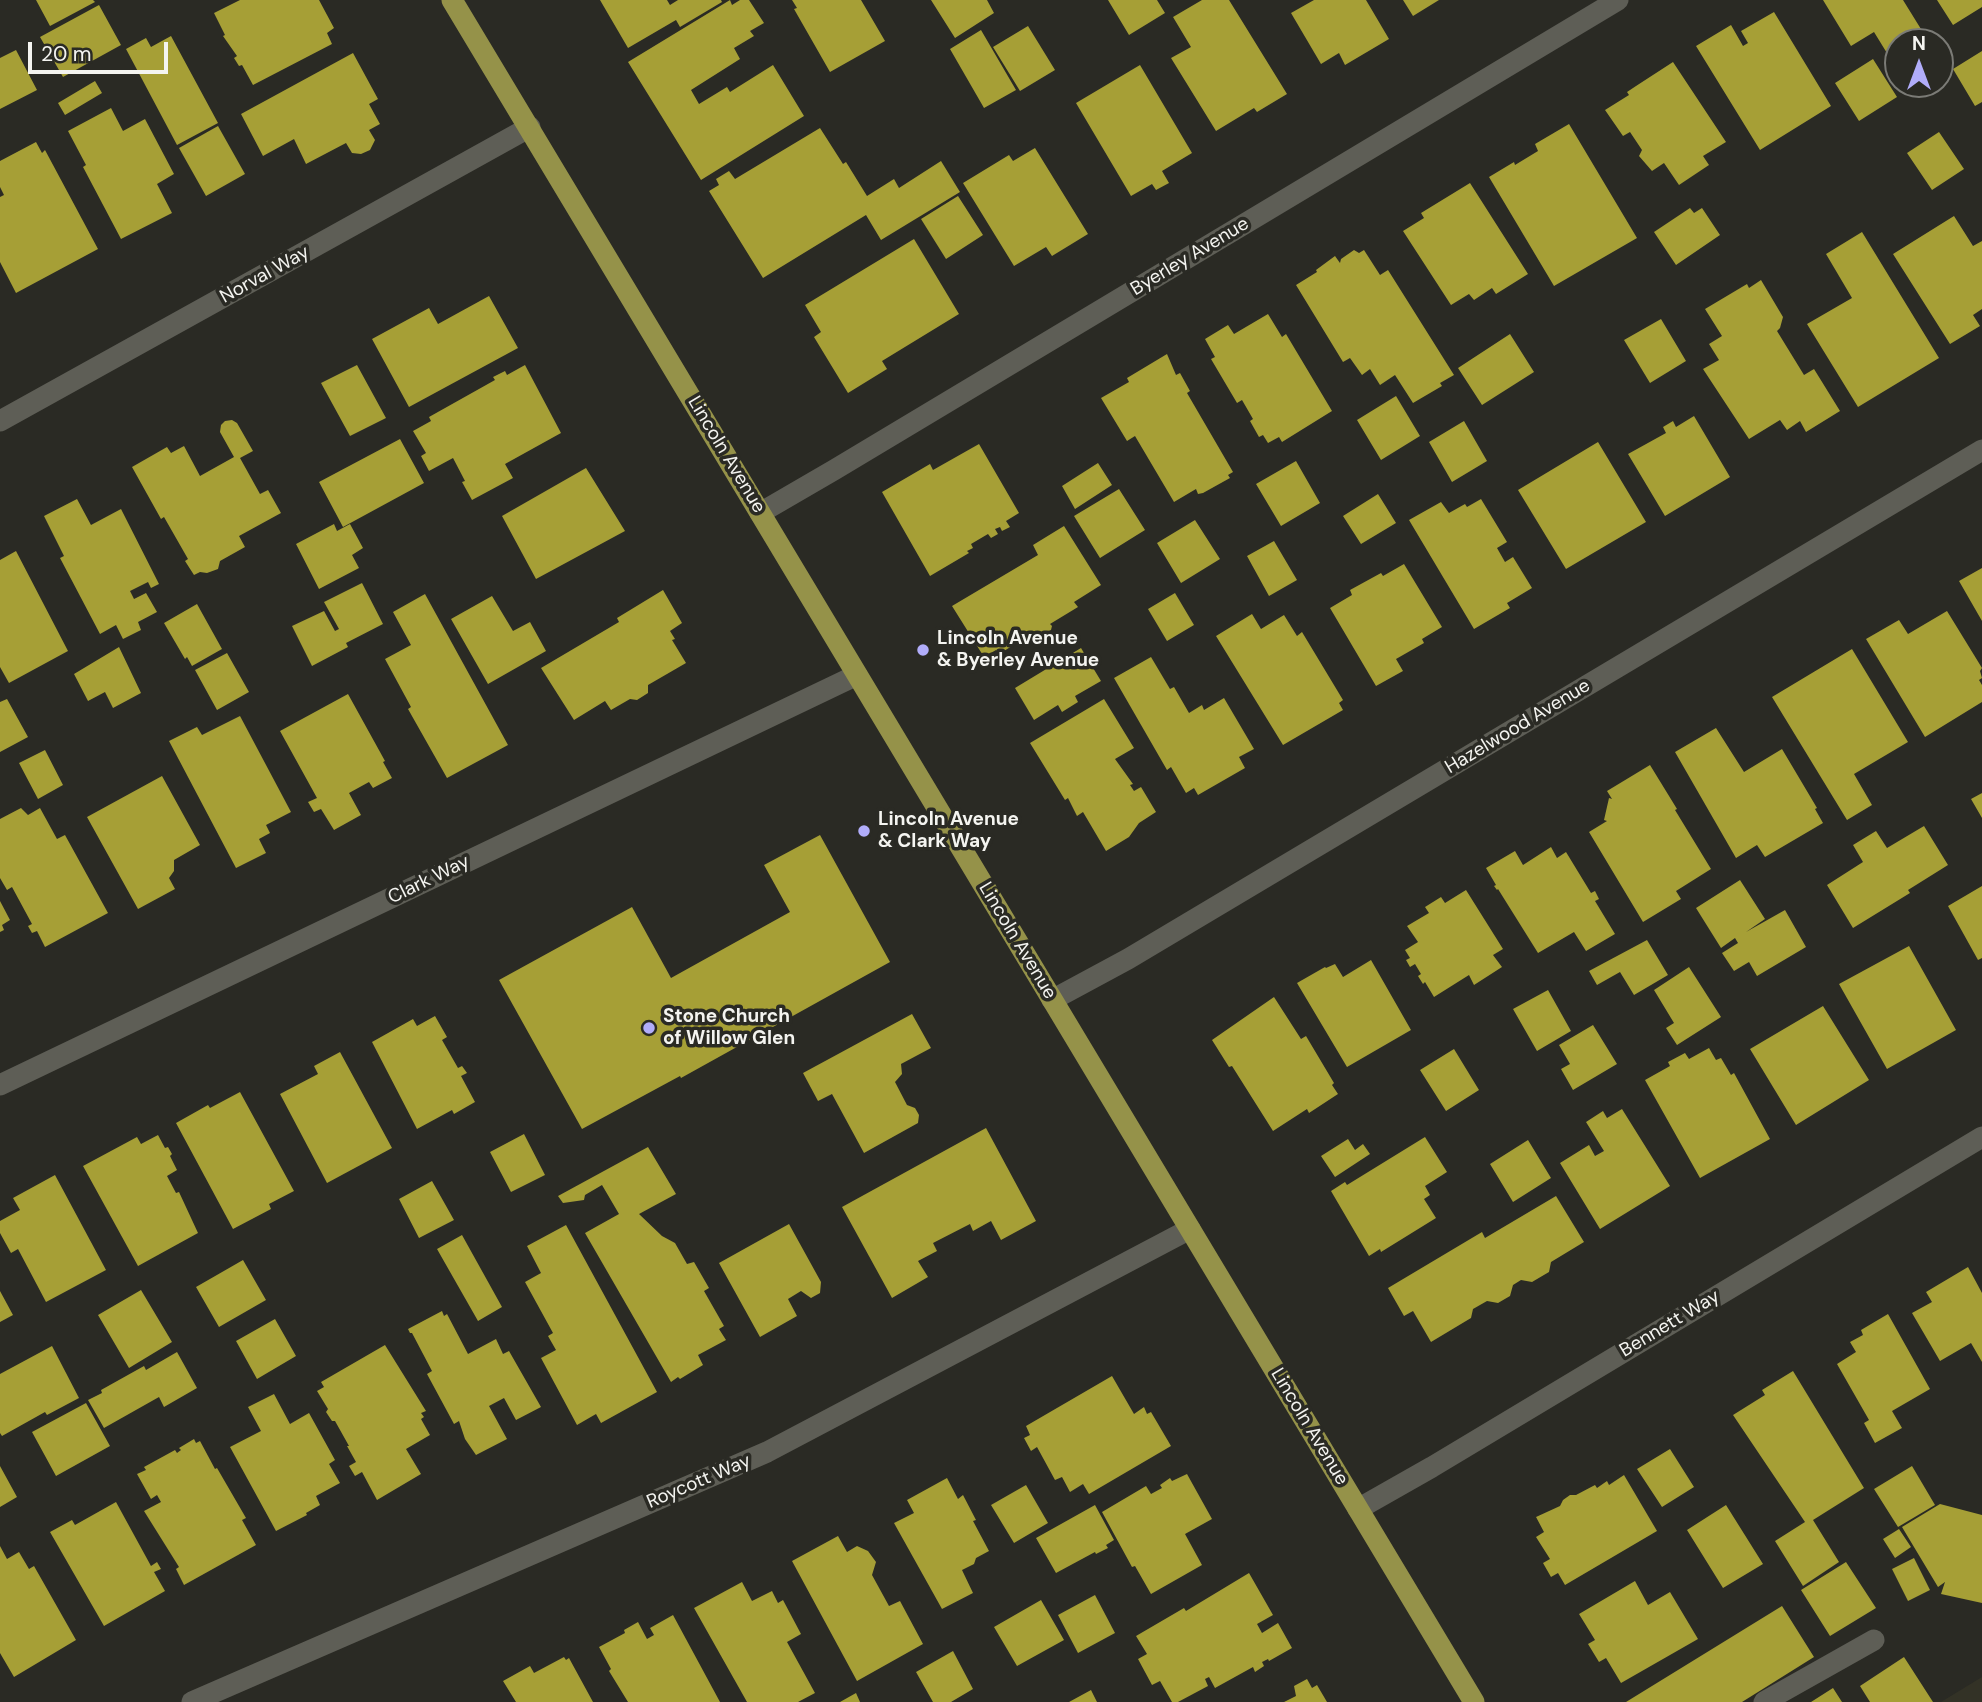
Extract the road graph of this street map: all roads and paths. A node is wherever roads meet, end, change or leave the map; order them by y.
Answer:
1 (452, 0) edge
2 (1618, 0) edge
3 (530, 127) junction
4 (0, 421) edge
5 (1982, 450) edge
6 (760, 513) junction
7 (858, 675) junction
8 (1052, 1000) junction
9 (0, 1085) edge
10 (1982, 1137) edge
11 (1190, 1229) junction
12 (1358, 1510) junction
13 (1874, 1640) dead end
14 (192, 1702) edge
15 (1474, 1702) edge
16 (1765, 1702) edge

1 - 3 main road, Lincoln Avenue
2 - 6 street, Byerley Avenue
3 - 4 street, Norval Way
3 - 6 main road, Lincoln Avenue
5 - 8 street, Hazelwood Avenue
6 - 7 main road, Lincoln Avenue
7 - 8 main road, Lincoln Avenue
7 - 9 street, Clark Way
8 - 11 main road, Lincoln Avenue
10 - 12 street, Bennett Way
11 - 12 main road, Lincoln Avenue
11 - 14 street, Roycott Way
12 - 15 main road, Lincoln Avenue
13 - 16 street

